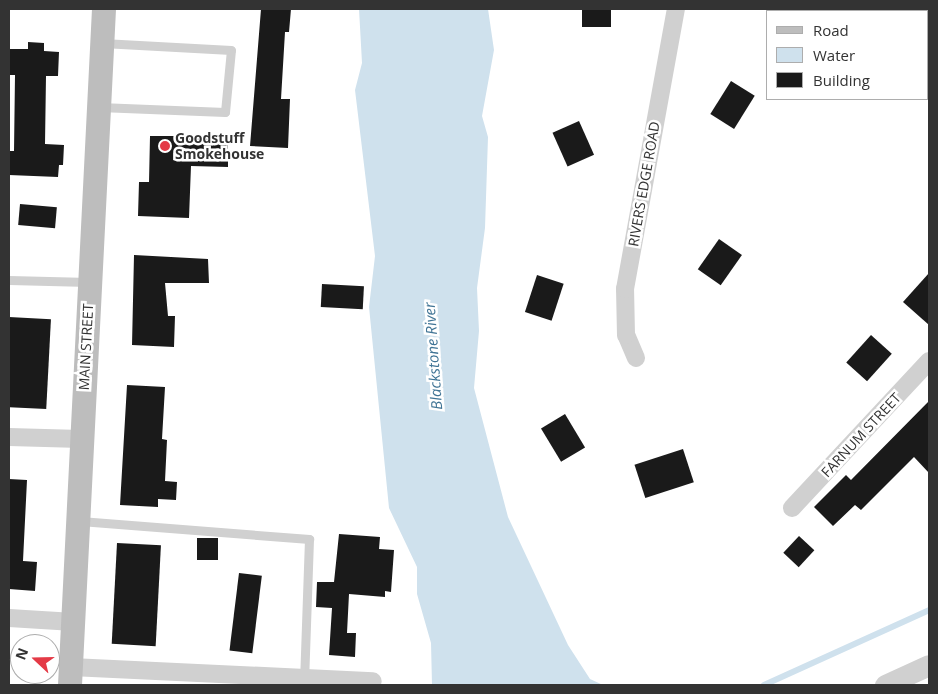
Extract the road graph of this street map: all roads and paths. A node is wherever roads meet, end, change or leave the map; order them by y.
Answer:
1 (104, 9) edge
2 (676, 9) edge
3 (102, 43) junction
4 (99, 107) junction
5 (9, 280) edge
6 (90, 282) junction
7 (636, 358) dead end
8 (929, 361) edge
9 (9, 437) edge
10 (81, 439) junction
11 (792, 508) dead end
12 (78, 520) junction
13 (9, 618) edge
14 (74, 622) junction
15 (929, 665) edge
16 (71, 676) edge
17 (304, 678) junction
18 (373, 681) dead end
19 (885, 685) edge

1 - 3 main road, MAIN STREET
2 - 7 street, RIVERS EDGE ROAD
3 - 4 main road, MAIN STREET
3 - 4 lane
4 - 6 main road, MAIN STREET
5 - 6 lane
6 - 10 main road, MAIN STREET
8 - 11 street, FARNUM STREET
9 - 10 street
10 - 12 main road, MAIN STREET
12 - 14 main road, MAIN STREET
12 - 17 lane
13 - 14 street
14 - 16 main road, MAIN STREET
15 - 19 street
16 - 17 street
17 - 18 street

